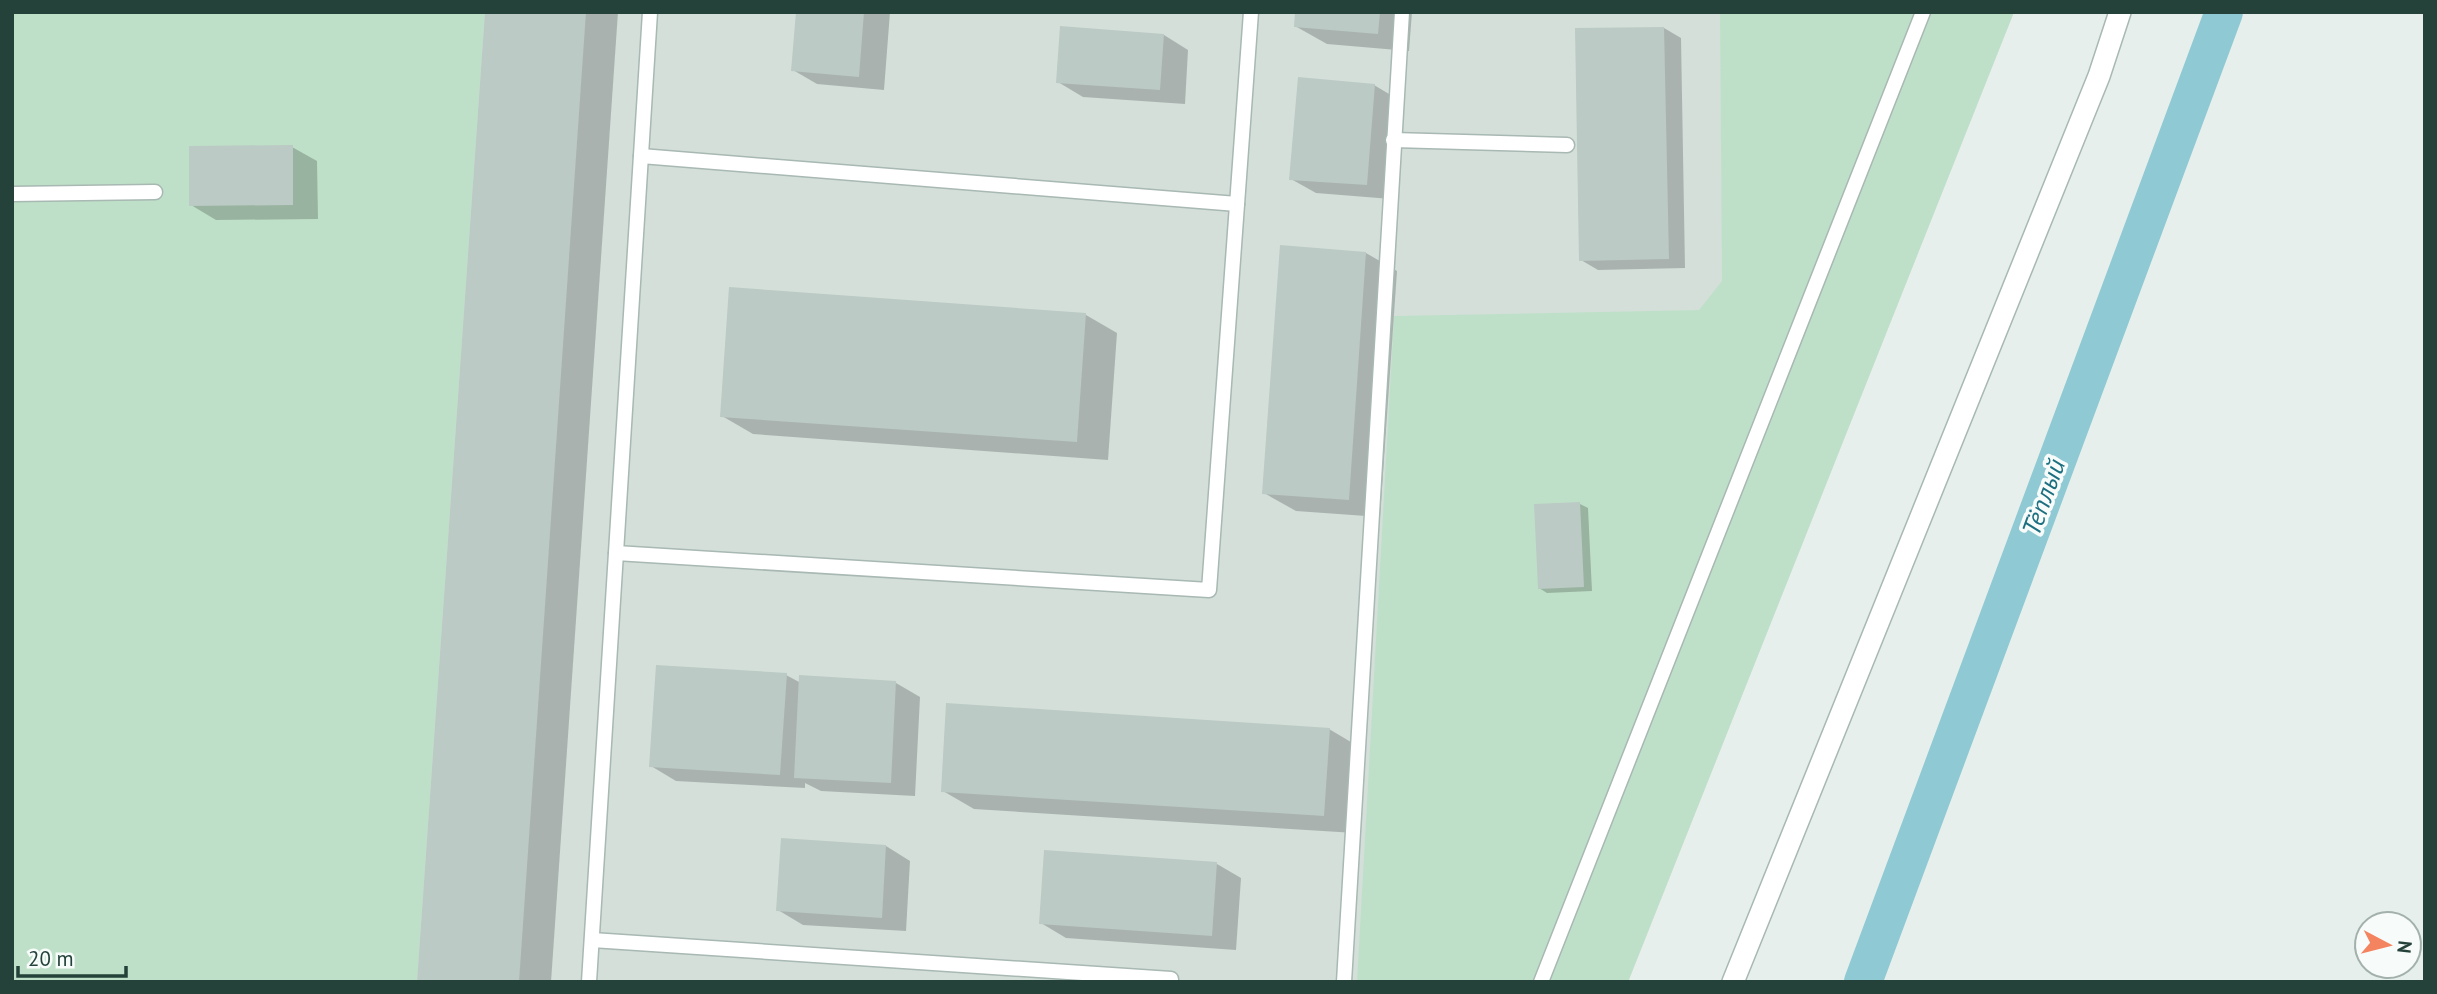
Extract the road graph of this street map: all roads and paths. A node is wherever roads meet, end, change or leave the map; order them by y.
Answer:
1 (650, 12) edge
2 (1251, 12) edge
3 (1402, 12) edge
4 (1923, 12) edge
5 (2120, 12) edge
6 (1393, 139) junction
7 (1567, 145) dead end
8 (641, 156) junction
9 (155, 192) dead end
10 (12, 194) edge
11 (1237, 204) junction
12 (616, 553) junction
13 (592, 940) junction
14 (589, 982) edge
15 (1171, 982) edge
16 (1344, 982) edge
17 (1541, 982) edge
18 (1733, 982) edge

1 - 8 lane
2 - 11 lane
3 - 6 lane
4 - 17 lane
5 - 18 street
6 - 7 lane
6 - 16 lane
8 - 11 lane
8 - 12 lane
9 - 10 lane
11 - 12 lane
12 - 13 lane
13 - 14 lane
13 - 15 lane

